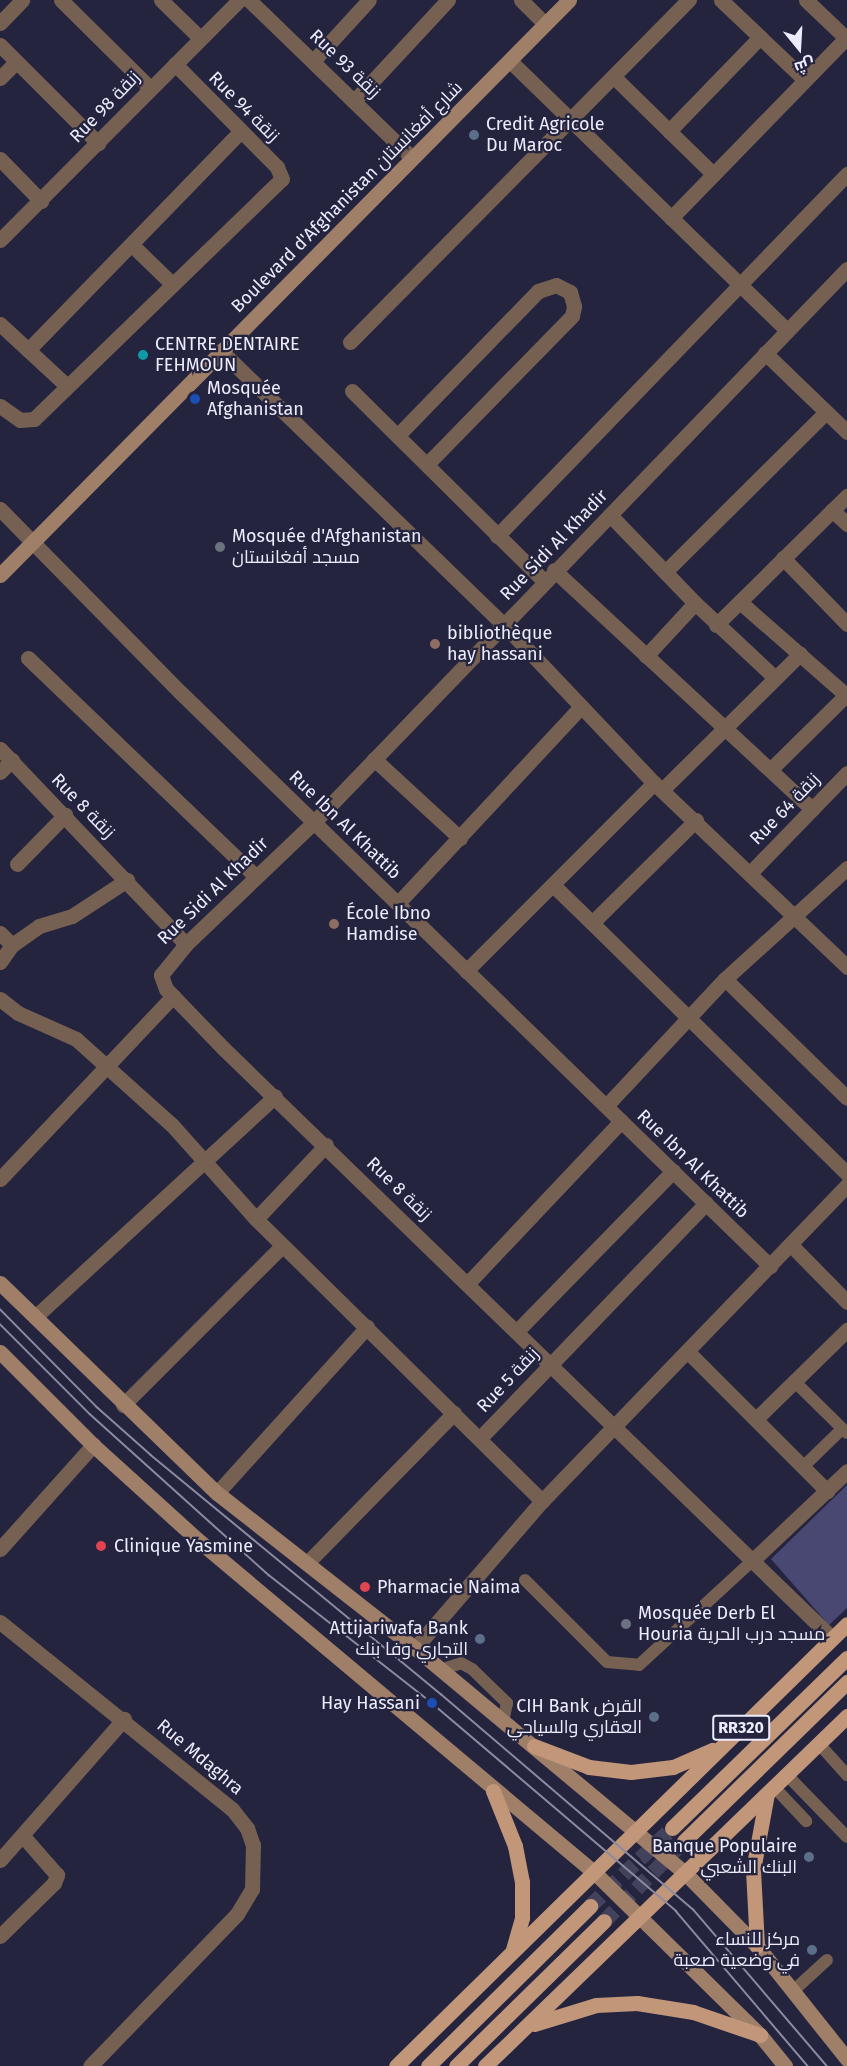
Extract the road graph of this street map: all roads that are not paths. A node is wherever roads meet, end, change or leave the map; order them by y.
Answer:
1 (22, 0) edge
2 (61, 0) edge
3 (161, 0) edge
4 (239, 0) edge
5 (249, 0) edge
6 (369, 0) edge
7 (448, 0) edge
8 (521, 0) edge
9 (569, 0) edge
10 (689, 0) edge
11 (721, 0) edge
12 (806, 0) edge
13 (0, 23) edge
14 (545, 24) junction
15 (760, 37) junction
16 (200, 39) junction
17 (847, 39) edge
18 (0, 45) edge
19 (314, 60) junction
20 (510, 61) junction
21 (16, 62) junction
22 (175, 64) junction
23 (0, 78) edge
24 (614, 78) junction
25 (804, 79) junction
26 (150, 88) junction
27 (354, 101) junction
28 (572, 121) junction
29 (241, 131) junction
30 (669, 131) junction
31 (98, 143) junction
32 (412, 158) junction
33 (0, 159) edge
34 (714, 174) junction
35 (847, 174) edge
36 (42, 201) junction
37 (671, 218) junction
38 (0, 240) edge
39 (133, 246) junction
40 (847, 269) edge
41 (171, 284) junction
42 (740, 284) junction
43 (0, 324) edge
44 (787, 330) junction
45 (350, 342) dead end
46 (28, 350) junction
47 (220, 351) junction
48 (765, 354) junction
49 (67, 386) junction
50 (352, 391) dead end
51 (0, 406) edge
52 (826, 412) junction
53 (847, 432) edge
54 (398, 435) junction
55 (427, 464) junction
56 (847, 496) edge
57 (0, 509) edge
58 (832, 510) junction
59 (610, 515) junction
60 (847, 524) edge
61 (498, 536) junction
62 (33, 541) junction
63 (783, 558) junction
64 (665, 572) junction
65 (0, 575) edge
66 (549, 575) junction
67 (740, 602) junction
68 (695, 603) junction
69 (847, 624) edge
70 (716, 625) junction
71 (504, 626) junction
72 (800, 654) junction
73 (646, 656) junction
74 (28, 658) dead end
75 (774, 677) junction
76 (847, 695) edge
77 (580, 708) junction
78 (723, 729) junction
79 (0, 749) edge
80 (374, 759) junction
81 (12, 760) junction
82 (771, 769) junction
83 (0, 772) edge
84 (847, 773) edge
85 (658, 787) junction
86 (812, 809) junction
87 (65, 815) junction
88 (696, 820) junction
89 (314, 822) junction
90 (460, 838) junction
91 (17, 864) dead end
92 (847, 868) edge
93 (751, 872) junction
94 (256, 877) junction
95 (127, 880) junction
96 (554, 886) junction
97 (398, 903) junction
98 (797, 917) junction
99 (592, 923) junction
100 (0, 933) edge
101 (186, 944) junction
102 (12, 945) junction
103 (0, 962) edge
104 (847, 967) edge
105 (466, 971) junction
106 (161, 975) joint
107 (726, 979) junction
108 (173, 996) junction
109 (0, 999) edge
110 (688, 1018) junction
111 (107, 1066) junction
112 (275, 1096) junction
113 (847, 1098) edge
114 (606, 1106) junction
115 (621, 1121) junction
116 (326, 1146) junction
117 (206, 1162) junction
118 (673, 1171) junction
119 (847, 1174) edge
120 (0, 1179) edge
121 (847, 1185) edge
122 (706, 1203) junction
123 (256, 1219) junction
124 (790, 1245) junction
125 (282, 1246) junction
126 (770, 1266) junction
127 (0, 1283) edge
128 (468, 1283) junction
129 (847, 1302) edge
130 (35, 1317) junction
131 (367, 1327) junction
132 (847, 1329) edge
133 (516, 1332) junction
134 (0, 1352) edge
135 (688, 1352) junction
136 (549, 1364) junction
137 (794, 1381) junction
138 (123, 1405) junction
139 (454, 1413) junction
140 (757, 1418) junction
141 (616, 1426) junction
142 (845, 1431) edge
143 (480, 1438) junction
144 (93, 1445) junction
145 (804, 1466) junction
146 (847, 1471) edge
147 (827, 1491) junction
148 (217, 1493) junction
149 (542, 1501) junction
150 (0, 1549) edge
151 (753, 1560) junction
152 (307, 1563) junction
153 (525, 1580) dead end
154 (0, 1622) edge
155 (847, 1624) edge
156 (832, 1638) junction
157 (416, 1648) junction
158 (847, 1658) edge
159 (440, 1670) junction
160 (847, 1682) edge
161 (847, 1716) edge
162 (124, 1719) junction
163 (502, 1722) junction
164 (730, 1739) junction
165 (819, 1744) junction
166 (534, 1746) junction
167 (787, 1775) junction
168 (847, 1775) edge
169 (493, 1791) junction
170 (771, 1791) junction
171 (806, 1821) dead end
172 (672, 1828) tunnel mouth
173 (635, 1833) junction
174 (23, 1836) junction
175 (847, 1837) edge
176 (684, 1841) tunnel mouth
177 (0, 1860) edge
178 (595, 1873) junction
179 (686, 1874) junction
180 (590, 1906) tunnel mouth
181 (642, 1916) junction
182 (604, 1920) tunnel mouth
183 (0, 1936) edge
184 (757, 1946) junction
185 (513, 1951) junction
186 (827, 1960) dead end
187 (793, 1991) junction
188 (528, 2026) junction
189 (760, 2035) junction
190 (847, 2059) edge
191 (90, 2066) edge
192 (396, 2066) edge
193 (428, 2066) edge
194 (456, 2066) edge
195 (485, 2066) edge
196 (786, 2066) edge

1 - 13 street
2 - 26 street
3 - 16 street
4 - 16 street, Rue 98 زنقة
5 - 19 street, Rue 93 زنقة
6 - 19 street
7 - 27 street
8 - 14 street
9 - 14 main road, Boulevard d'Afghanistan شارع أفغانستان
10 - 24 street
11 - 15 street
12 - 17 street
14 - 20 main road, Boulevard d'Afghanistan شارع أفغانستان
15 - 25 street
15 - 30 street
16 - 22 street, Rue 98 زنقة
17 - 25 street
18 - 21 street
19 - 27 street, Rue 93 زنقة
20 - 28 street
20 - 32 main road, Boulevard d'Afghanistan شارع أفغانستان
21 - 23 street
21 - 31 street
22 - 26 street, Rue 98 زنقة
22 - 29 street, Rue 94 زنقة
24 - 28 street
24 - 30 street
25 - 34 street
26 - 31 street, Rue 98 زنقة
27 - 32 street, Rue 93 زنقة
28 - 37 street
28 - 45 street
29 - 39 street
29 - 41 street, Rue 94 زنقة
30 - 34 street
31 - 36 street, Rue 98 زنقة
32 - 47 main road, Boulevard d'Afghanistan شارع أفغانستان
33 - 36 street
34 - 37 street
35 - 42 street
36 - 38 street, Rue 98 زنقة
37 - 42 street
39 - 41 street
39 - 46 street
40 - 44 street, Rue Sidi Al Khadir
41 - 49 street
42 - 44 street
42 - 61 street
43 - 46 street
44 - 48 street, Rue Sidi Al Khadir
46 - 49 street
47 - 62 main road, Boulevard d'Afghanistan شارع أفغانستان
47 - 71 street
48 - 52 street
48 - 59 street, Rue Sidi Al Khadir
49 - 51 street
50 - 54 street
52 - 53 street
52 - 64 street
54 - 55 street
54 - 55 street
55 - 61 street
56 - 58 street
57 - 62 street, Rue Ibn Al Khattib
58 - 60 street
58 - 63 street
59 - 64 street
59 - 66 street, Rue Sidi Al Khadir
61 - 66 street
62 - 65 main road, Boulevard d'Afghanistan شارع أفغانستان
62 - 89 street, Rue Ibn Al Khattib
63 - 67 street
63 - 69 street
64 - 68 street
66 - 71 street, Rue Sidi Al Khadir
66 - 73 street
67 - 70 street
67 - 72 street
68 - 70 street
68 - 73 street
70 - 75 street
71 - 77 street
71 - 80 street, Rue Sidi Al Khadir
72 - 75 street
72 - 76 street
73 - 78 street
74 - 94 street
75 - 78 street
76 - 82 street
77 - 85 street
77 - 90 street
78 - 82 street
78 - 85 street
79 - 81 street, Rue 8 زنقة
80 - 89 street, Rue Sidi Al Khadir
80 - 90 street
81 - 83 street
81 - 87 street, Rue 8 زنقة
82 - 86 street
84 - 86 street, Rue 64 زنقة
85 - 88 street
85 - 96 street
86 - 93 street, Rue 64 زنقة
87 - 91 street
87 - 95 street, Rue 8 زنقة
88 - 93 street
88 - 99 street
89 - 94 street, Rue Sidi Al Khadir
89 - 97 street, Rue Ibn Al Khattib
90 - 97 street
92 - 98 street
93 - 98 street
94 - 101 street, Rue Sidi Al Khadir
95 - 101 street, Rue 8 زنقة
95 - 102 street
96 - 99 street
96 - 105 street
97 - 105 street, Rue Ibn Al Khattib
98 - 104 street
98 - 107 street
99 - 110 street
100 - 102 street
101 - 106 street, Rue Sidi Al Khadir
102 - 103 street
105 - 114 street, Rue Ibn Al Khattib
106 - 108 street, Rue 8 زنقة
107 - 110 street
107 - 113 street
108 - 111 street
108 - 112 street, Rue 8 زنقة
109 - 111 street, Rue 5 زنقة
110 - 114 street
110 - 119 street
111 - 117 street, Rue 5 زنقة
111 - 120 street
112 - 116 street, Rue 8 زنقة
112 - 117 street
114 - 115 street, Rue Ibn Al Khattib
115 - 118 street, Rue Ibn Al Khattib
115 - 128 street
116 - 123 street
116 - 128 street, Rue 8 زنقة
117 - 123 street, Rue 5 زنقة
117 - 130 street
118 - 122 street, Rue Ibn Al Khattib
118 - 133 street
121 - 124 street
122 - 126 street, Rue Ibn Al Khattib
122 - 136 street, Rue 5 زنقة
123 - 125 street, Rue 5 زنقة
124 - 126 street
124 - 129 street
125 - 131 street, Rue 5 زنقة
125 - 138 street
126 - 135 street
127 - 130 main road
128 - 133 street, Rue 8 زنقة
130 - 138 main road
131 - 139 street, Rue 5 زنقة
131 - 148 street
132 - 137 street
133 - 136 street, Rue 8 زنقة
134 - 144 main road
135 - 140 street
135 - 141 street
136 - 141 street, Rue 8 زنقة
136 - 143 street, Rue 5 زنقة
137 - 140 street
137 - 142 lane
138 - 148 main road
139 - 143 street, Rue 5 زنقة
139 - 152 street
140 - 145 street
141 - 149 street
141 - 151 street, Rue 8 زنقة
142 - 145 lane
143 - 149 street
144 - 150 street
144 - 169 main road
145 - 147 street
146 - 147 street
147 - 151 street
148 - 152 main road
149 - 157 street
151 - 153 lane
151 - 156 street, Rue 8 زنقة
152 - 157 main road
154 - 162 street, Rue Mdaghra
155 - 156 main road, RR320
156 - 164 main road, RR320
157 - 159 main road
158 - 172 main road, RR320
159 - 163 main road
159 - 163 lane
160 - 176 main road, RR320
161 - 165 main road
162 - 174 street
162 - 191 street, Rue Mdaghra
163 - 166 main road
164 - 166 main road
164 - 173 main road, RR320
165 - 167 main road
165 - 168 lane
166 - 173 main road
167 - 170 main road
167 - 175 lane
169 - 178 main road
169 - 185 main road
170 - 171 lane
170 - 179 main road
170 - 184 main road
173 - 178 main road, RR320
173 - 179 main road
174 - 177 street
174 - 183 street
178 - 181 main road
178 - 185 main road, RR320
179 - 181 main road
179 - 184 main road
180 - 193 main road
181 - 188 main road
181 - 189 main road
182 - 194 main road
184 - 187 main road
185 - 192 main road, RR320
186 - 187 lane
187 - 190 main road
188 - 189 main road
188 - 195 main road
189 - 196 main road

